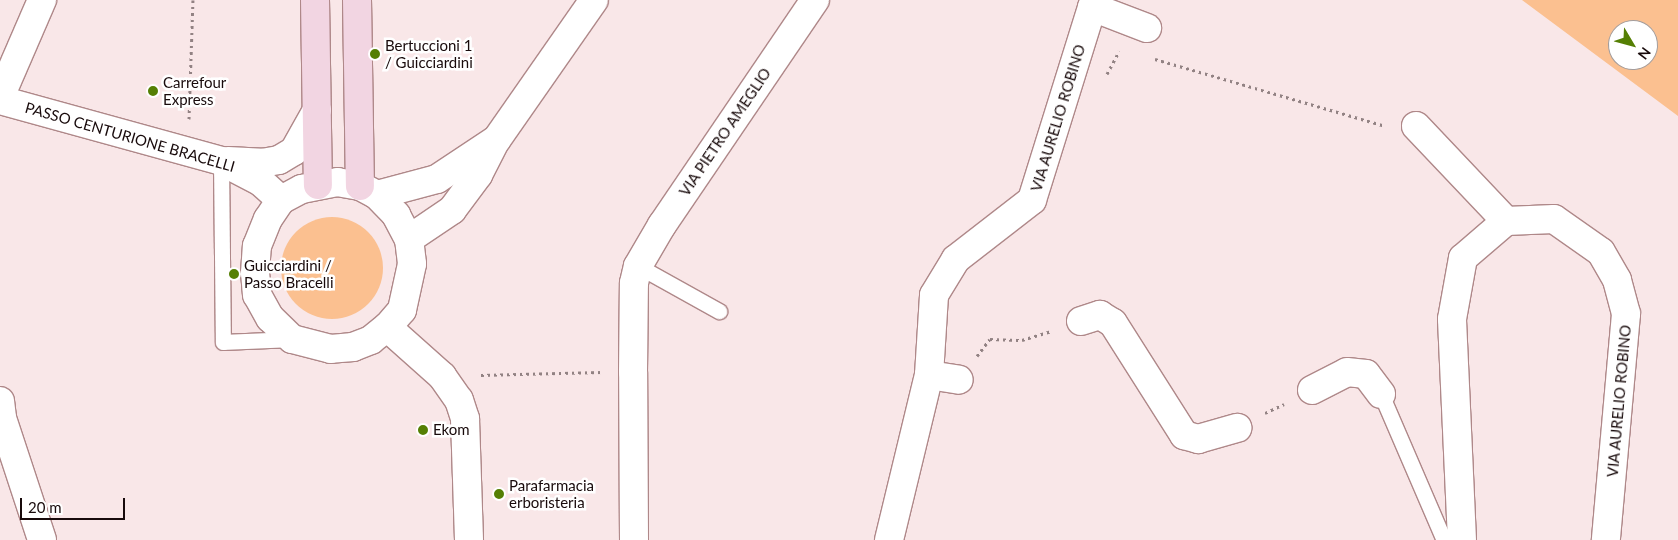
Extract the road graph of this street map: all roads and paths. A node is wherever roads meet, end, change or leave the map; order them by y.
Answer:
1 (42, 0) edge
2 (193, 0) edge
3 (315, 0) edge
4 (357, 0) edge
5 (594, 0) edge
6 (815, 0) edge
7 (1147, 28) dead end
8 (1130, 52) dead end
9 (1149, 58) dead end
10 (1073, 72) junction
11 (0, 98) edge
12 (317, 110) junction
13 (1421, 132) joint
14 (496, 139) junction
15 (188, 153) junction
16 (221, 161) junction
17 (318, 185) junction
18 (369, 190) junction
19 (281, 200) junction
20 (1506, 221) junction
21 (409, 239) junction
22 (638, 266) junction
23 (719, 311) dead end
24 (1081, 321) joint
25 (387, 327) junction
26 (292, 339) junction
27 (633, 372) junction
28 (928, 375) junction
29 (442, 376) junction
30 (959, 380) joint
31 (1312, 390) joint
32 (1381, 394) joint
33 (0, 400) edge
34 (1237, 428) joint
35 (42, 540) edge
36 (469, 540) edge
37 (634, 540) edge
38 (889, 540) edge
39 (1444, 540) edge
40 (1462, 540) edge
41 (1606, 540) edge

1 - 11 street
2 - 15 path
3 - 12 street
4 - 18 street
5 - 14 street
6 - 22 street, VIA PIETRO AMEGLIO
7 - 10 street, VIA AURELIO ROBINO
8 - 10 path
9 - 13 path
10 - 28 street, VIA AURELIO ROBINO
11 - 15 street, PASSO CENTURIONE BRACELLI
12 - 16 street
12 - 17 street
13 - 20 street
14 - 18 street
14 - 21 street
15 - 16 street, PASSO CENTURIONE BRACELLI
16 - 19 street, PASSO CENTURIONE BRACELLI
16 - 26 lane
17 - 18 street
17 - 19 street
18 - 21 street
19 - 26 street
20 - 40 street
20 - 41 street, VIA AURELIO ROBINO
21 - 25 street
22 - 23 lane
22 - 27 street, VIA PIETRO AMEGLIO
24 - 30 path
24 - 34 street
25 - 26 street
25 - 29 street
27 - 29 path
27 - 37 street, VIA PIETRO AMEGLIO
28 - 30 street
28 - 38 street, VIA AURELIO ROBINO
29 - 36 street
31 - 32 street
31 - 34 path
32 - 39 lane
33 - 35 street

